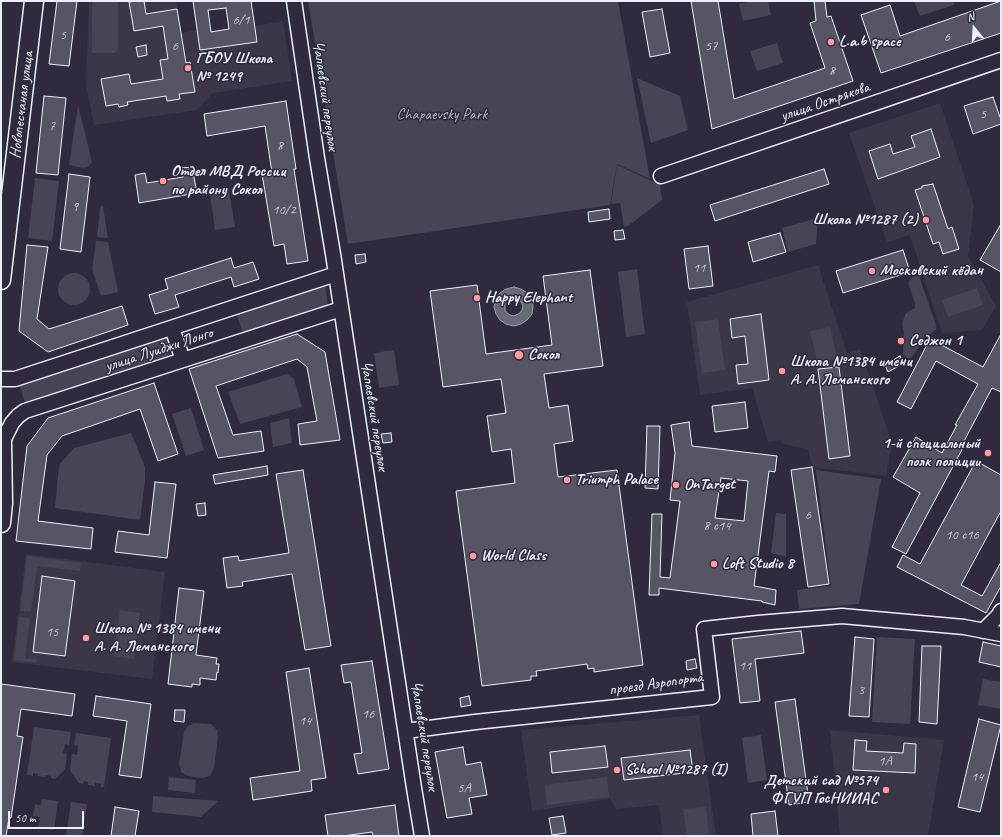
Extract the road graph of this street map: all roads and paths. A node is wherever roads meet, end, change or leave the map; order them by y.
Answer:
1 (34, 1) edge
2 (294, 1) edge
3 (1001, 60) edge
4 (661, 176) dead end
5 (336, 274) junction
6 (1, 280) edge
7 (341, 309) junction
8 (172, 328) junction
9 (183, 360) junction
10 (1, 379) edge
11 (2, 439) edge
12 (2, 500) edge
13 (1, 523) edge
14 (1001, 610) edge
15 (983, 631) junction
16 (1001, 634) edge
17 (406, 731) junction
18 (422, 836) edge

1 - 6 main road, Новопесчаная улица
2 - 5 street, Чапаевский переулок
3 - 4 street, улица Острякова
5 - 7 street, Чапаевский переулок
5 - 8 street, улица Луиджи Лонго
7 - 9 street, улица Луиджи Лонго
7 - 17 street, Чапаевский переулок
8 - 9 street
8 - 10 street, улица Луиджи Лонго
9 - 11 street, улица Луиджи Лонго
11 - 12 main road
12 - 13 main road
14 - 15 street
15 - 16 street
15 - 17 street, проезд Аэропорта
17 - 18 street, Чапаевский переулок

